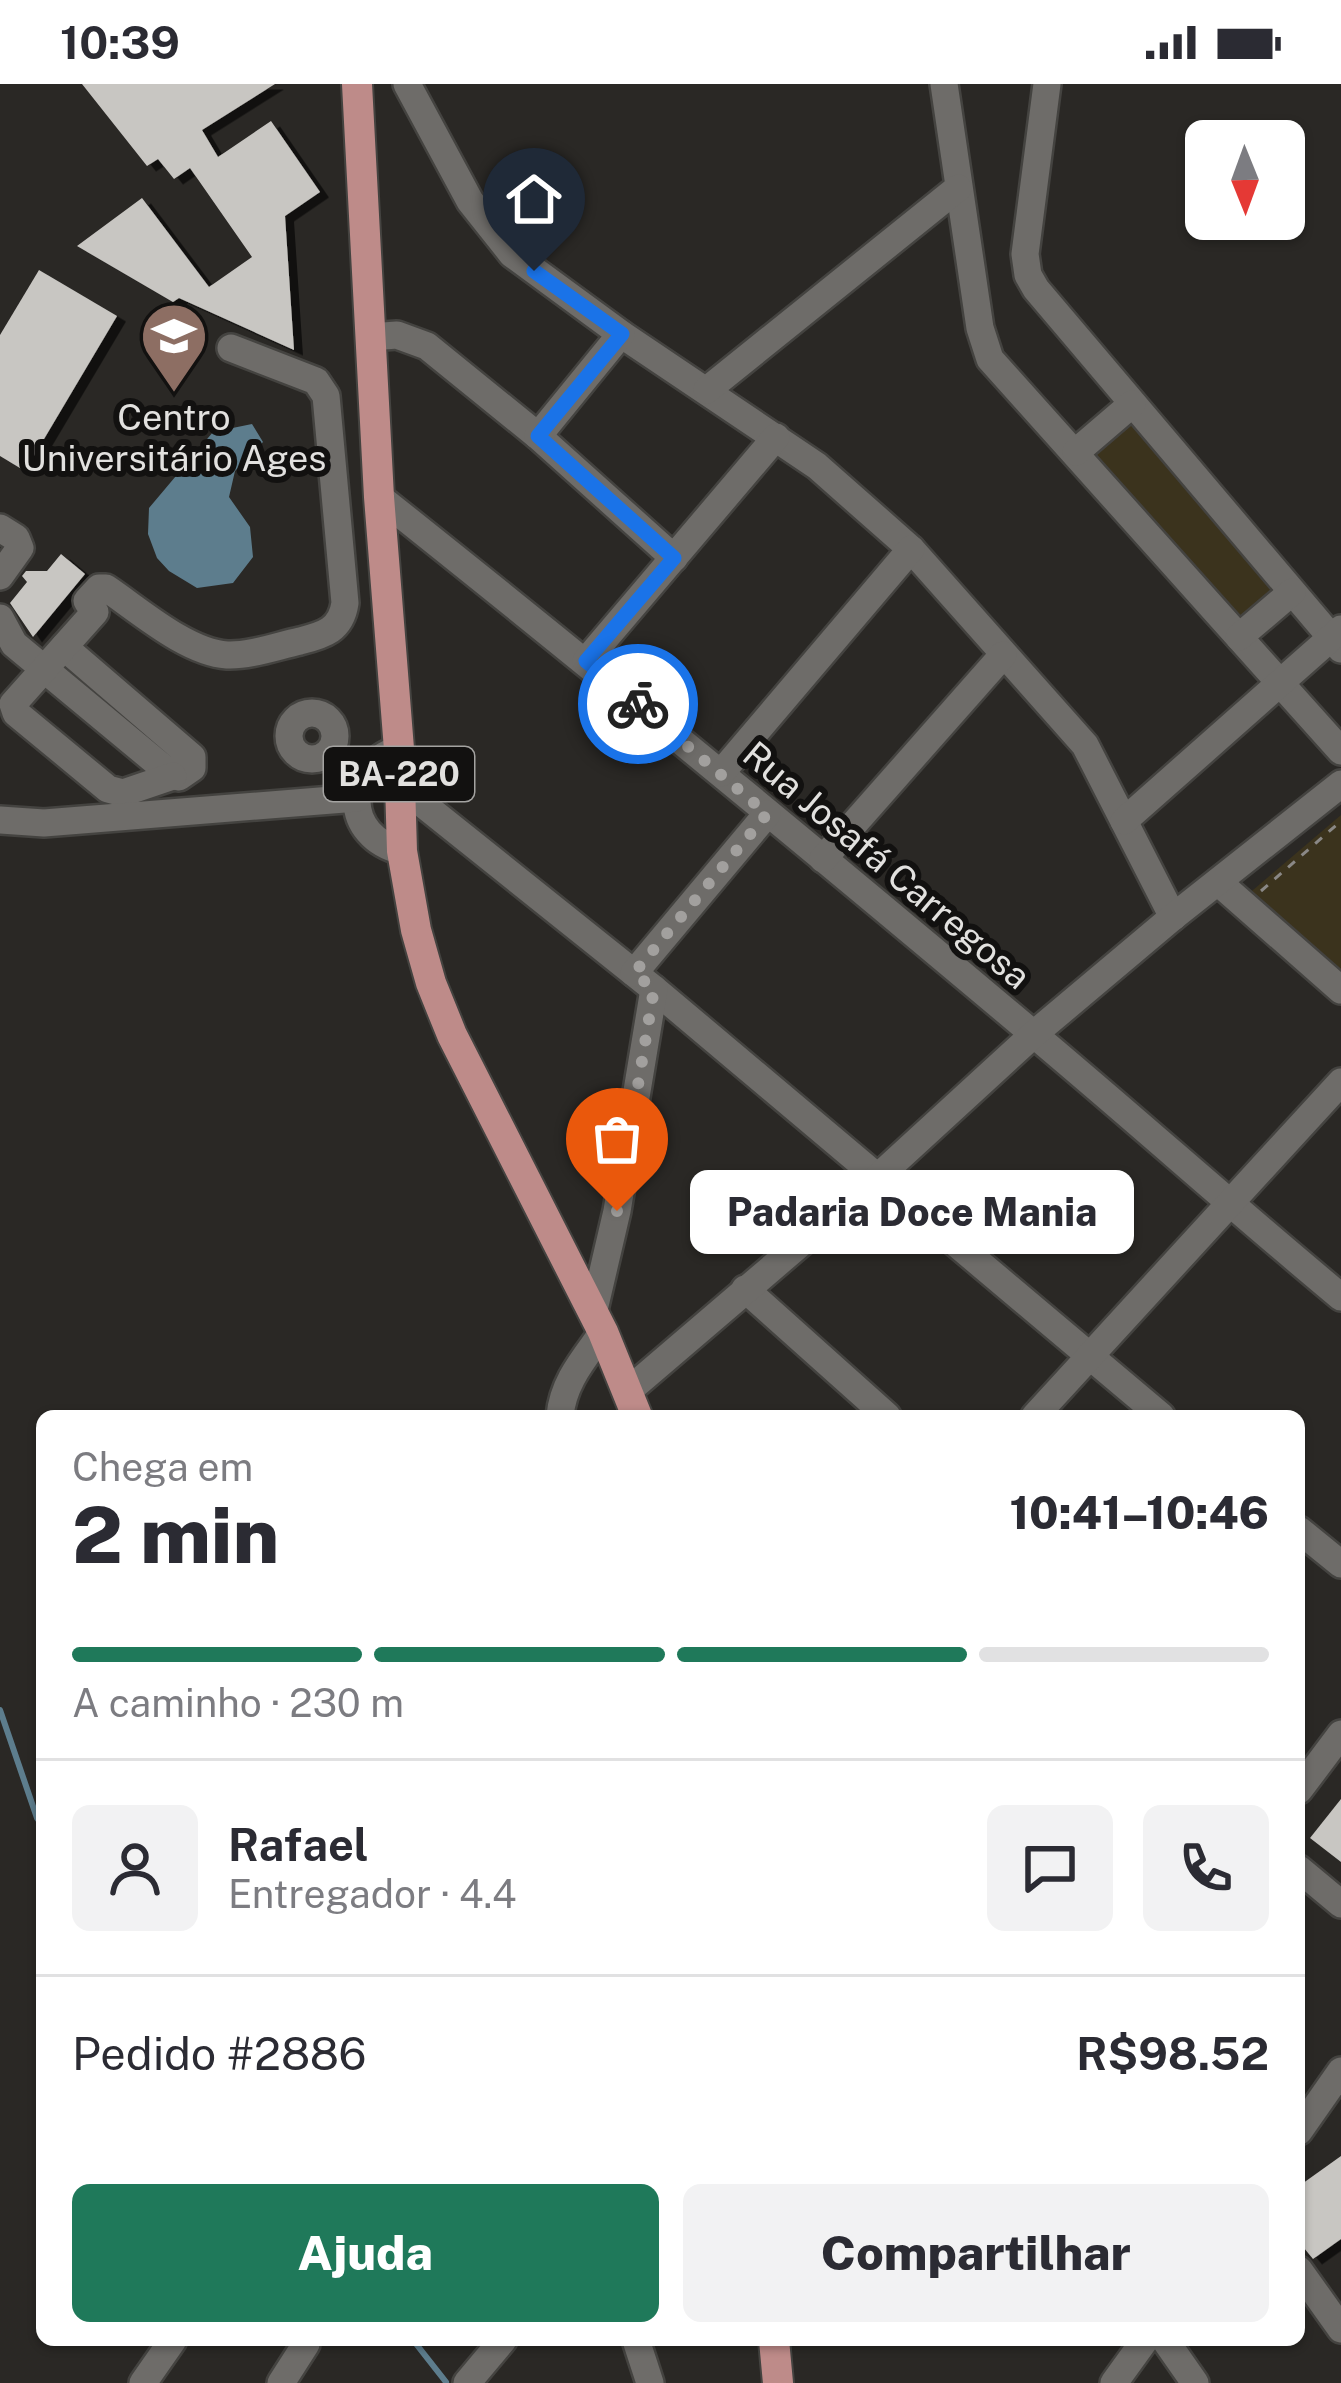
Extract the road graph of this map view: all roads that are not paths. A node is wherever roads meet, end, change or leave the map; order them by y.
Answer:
1 (357, 84) edge
2 (407, 84) edge
3 (944, 84) edge
4 (1047, 84) edge
5 (958, 188) junction
6 (622, 334) junction
7 (370, 337) junction
8 (231, 348) dead end
9 (707, 390) junction
10 (1132, 404) junction
11 (538, 436) junction
12 (776, 437) junction
13 (1076, 452) junction
14 (379, 497) junction
15 (0, 528) edge
16 (911, 549) junction
17 (674, 558) junction
18 (0, 576) edge
19 (1292, 592) junction
20 (0, 618) edge
21 (1239, 637) junction
22 (1338, 639) edge
23 (64, 646) junction
24 (1003, 655) junction
25 (586, 661) junction
26 (44, 668) junction
27 (1279, 683) junction
28 (399, 749) junction
29 (1341, 751) edge
30 (721, 773) junction
31 (173, 776) junction
32 (1341, 784) edge
33 (399, 785) junction
34 (357, 798) junction
35 (767, 814) junction
36 (0, 820) edge
37 (1124, 821) junction
38 (402, 851) junction
39 (823, 859) junction
40 (1218, 883) junction
41 (1173, 917) junction
42 (644, 981) junction
43 (1341, 990) edge
44 (1034, 1034) junction
45 (1341, 1082) edge
46 (877, 1178) junction
47 (1229, 1204) junction
48 (745, 1288) junction
49 (1341, 1297) edge
50 (598, 1323) junction
51 (1089, 1357) junction
52 (632, 1403) edge
53 (561, 1410) edge
54 (880, 1410) edge
55 (1040, 1410) edge
56 (1154, 1410) edge
57 (1305, 1534) edge
58 (1338, 1557) edge
59 (1341, 1735) edge
60 (1305, 1782) edge
61 (1305, 1874) edge
62 (1341, 1904) edge
63 (1341, 2071) edge
64 (1305, 2115) edge
65 (1305, 2275) edge
66 (1331, 2295) edge
67 (1341, 2330) edge
68 (169, 2346) edge
69 (306, 2346) edge
70 (498, 2346) edge
71 (638, 2346) edge
72 (775, 2346) edge
73 (1141, 2346) edge
74 (1170, 2346) edge
75 (143, 2383) edge
76 (281, 2383) edge
77 (467, 2383) edge
78 (650, 2383) edge
79 (778, 2383) edge
80 (1114, 2383) edge
81 (1196, 2383) edge

1 - 7 main road, BA-220
2 - 6 street
3 - 5 street
4 - 10 street
5 - 9 street
5 - 13 street
6 - 9 street
6 - 11 street
7 - 11 street
7 - 14 main road, BA-220
8 - 23 street
9 - 12 street
10 - 13 street
10 - 19 street
11 - 17 street
12 - 16 street
12 - 17 street
13 - 21 street
14 - 25 street, Rua Josafá Carregosa
14 - 28 main road, BA-220
15 - 18 street
16 - 24 street
16 - 30 street
17 - 25 street
19 - 21 street
19 - 22 street
20 - 26 street
21 - 27 street
22 - 27 street
23 - 26 street
23 - 31 street
24 - 37 street
24 - 39 street
25 - 30 street, Rua Josafá Carregosa
26 - 31 street
26 - 31 street
27 - 29 street
27 - 37 street
28 - 33 main road, BA-220
28 - 34 street
30 - 35 street, Rua Josafá Carregosa
32 - 40 street
33 - 38 main road, BA-220
33 - 42 street
34 - 36 street
34 - 38 street
35 - 39 street, Rua Josafá Carregosa
35 - 42 street
37 - 41 street
38 - 50 main road, BA-220
39 - 44 street, Rua Josafá Carregosa
40 - 41 street
40 - 43 street
41 - 44 street
42 - 46 street
42 - 50 street
44 - 46 street
44 - 47 street, Rua Josafá Carregosa
45 - 47 street
46 - 48 street
46 - 51 street
47 - 49 street, Rua Josafá Carregosa
47 - 51 street
48 - 52 street
48 - 54 street
50 - 52 main road, BA-220
50 - 53 street
51 - 55 street
51 - 56 street
57 - 58 street
59 - 60 street
61 - 62 street
63 - 64 street
65 - 66 street
66 - 67 street
68 - 75 street
69 - 76 street
70 - 77 street
71 - 78 street
72 - 79 main road
73 - 80 street
74 - 81 street

